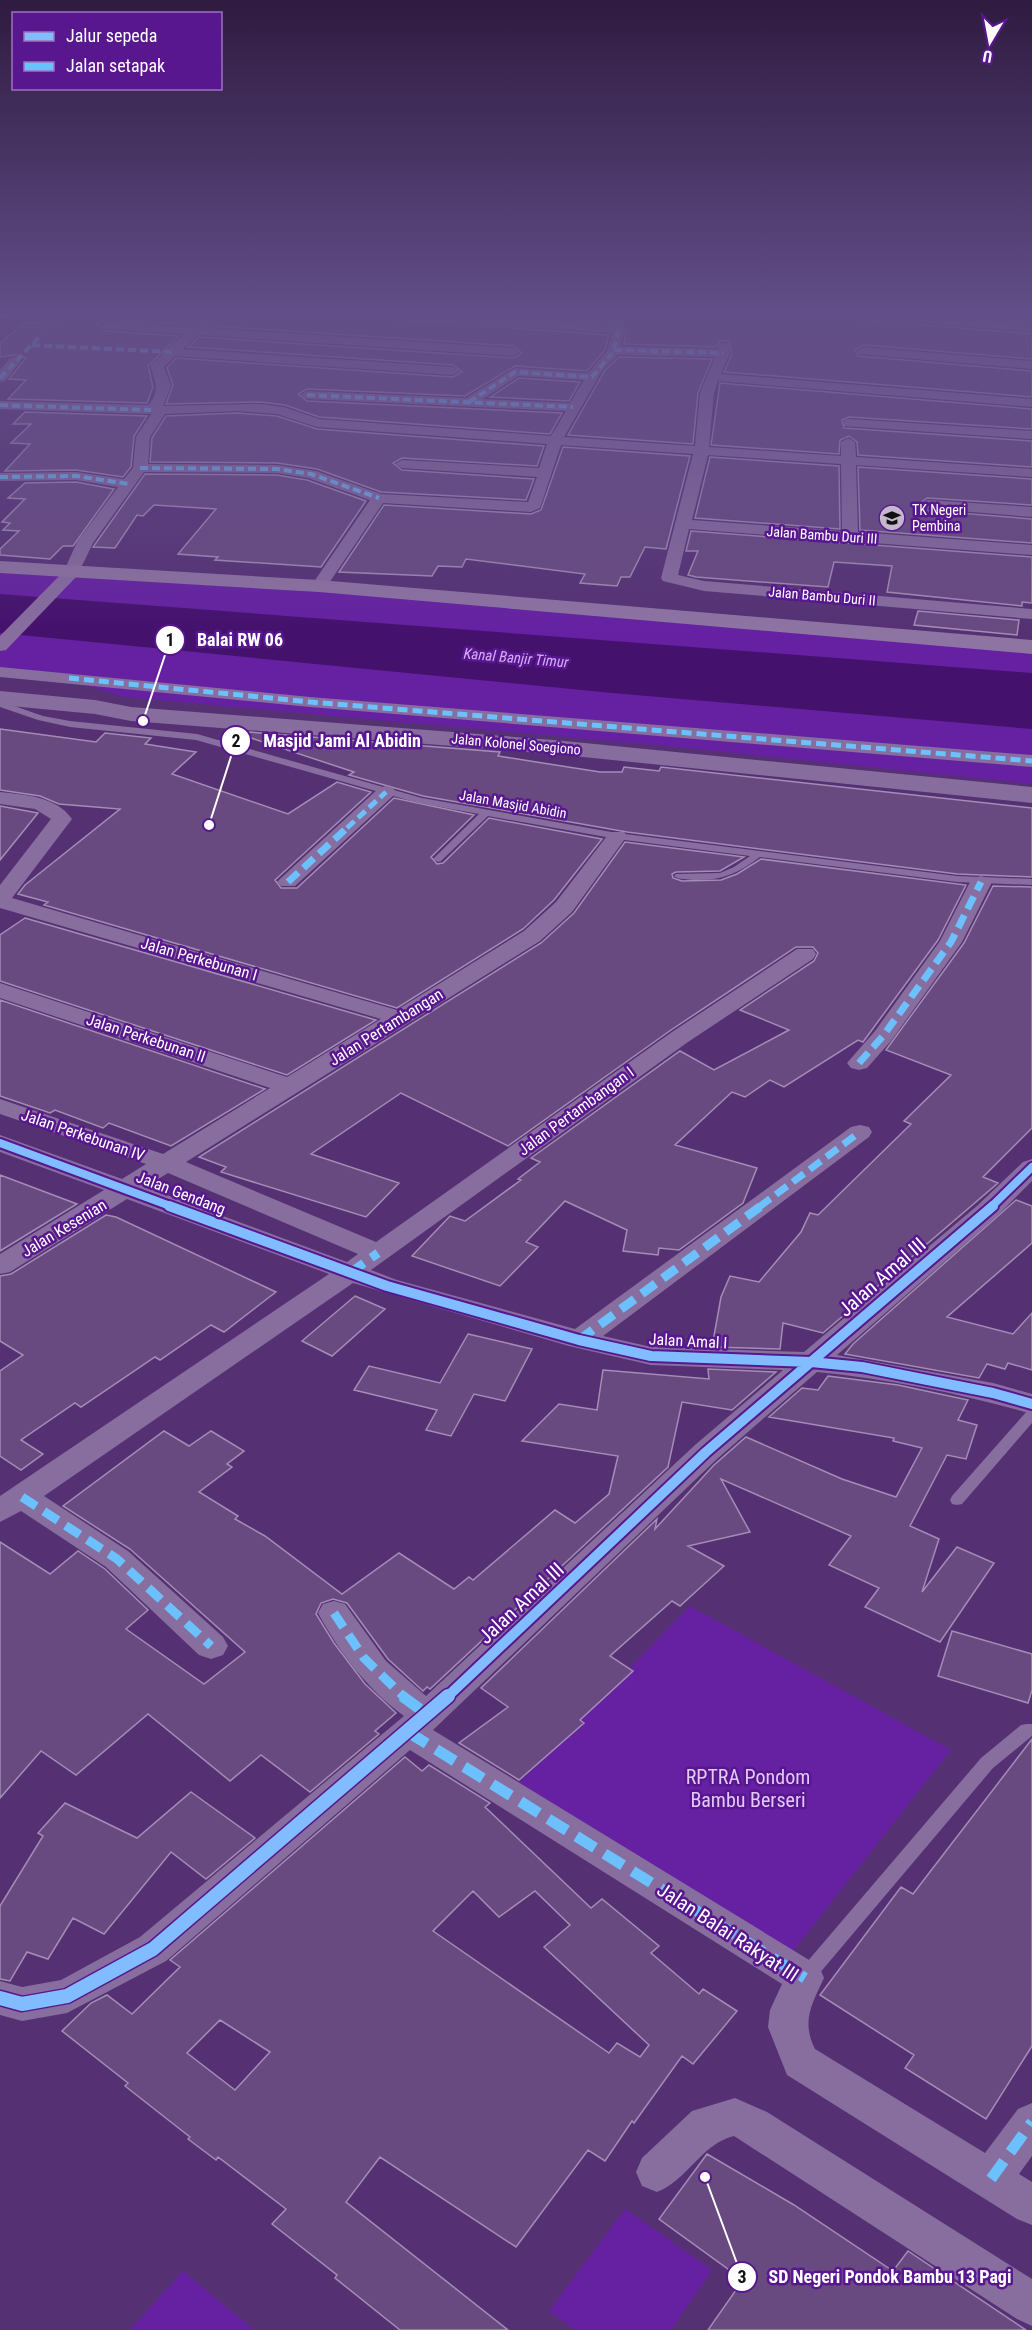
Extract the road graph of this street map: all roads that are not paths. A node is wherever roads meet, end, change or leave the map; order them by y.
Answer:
1 (153, 417) edge
2 (299, 417) edge
3 (568, 417) edge
4 (705, 417) edge
5 (849, 417) edge
6 (921, 417) edge
7 (1032, 435) edge
8 (556, 439) junction
9 (702, 449) junction
10 (848, 459) junction
11 (402, 464) dead end
12 (927, 465) junction
13 (140, 468) junction
14 (1032, 472) edge
15 (544, 473) junction
16 (0, 477) edge
17 (129, 484) junction
18 (379, 498) junction
19 (927, 505) junction
20 (1032, 512) edge
21 (684, 524) junction
22 (850, 537) junction
23 (930, 543) junction
24 (1032, 550) edge
25 (0, 567) edge
26 (65, 578) junction
27 (320, 586) junction
28 (1032, 614) edge
29 (0, 646) edge
30 (1032, 647) edge
31 (0, 672) edge
32 (69, 678) junction
33 (125, 697) junction
34 (2, 698) edge
35 (1032, 761) edge
36 (1032, 784) edge
37 (386, 792) junction
38 (1032, 795) edge
39 (0, 798) edge
40 (485, 813) junction
41 (617, 836) junction
42 (758, 854) junction
43 (438, 859) dead end
44 (679, 876) dead end
45 (288, 882) dead end
46 (981, 882) junction
47 (1032, 882) edge
48 (0, 900) edge
49 (805, 954) dead end
50 (0, 990) edge
51 (398, 1017) junction
52 (859, 1063) dead end
53 (292, 1087) junction
54 (0, 1106) edge
55 (860, 1132) dead end
56 (0, 1143) edge
57 (166, 1163) junction
58 (1028, 1177) edge
59 (127, 1189) junction
60 (378, 1253) junction
61 (0, 1266) edge
62 (350, 1273) junction
63 (586, 1342) junction
64 (811, 1362) junction
65 (1032, 1404) edge
66 (1032, 1414) edge
67 (957, 1500) dead end
68 (11, 1504) edge
69 (334, 1613) dead end
70 (211, 1646) dead end
71 (418, 1723) junction
72 (1032, 1730) edge
73 (805, 1978) junction
74 (0, 1998) edge
75 (1032, 2122) edge
76 (657, 2172) dead end
77 (991, 2179) junction
78 (1032, 2205) edge
79 (1032, 2304) edge

1 - 13 street
2 - 8 street
3 - 8 street
4 - 9 street
5 - 10 street
6 - 7 street
8 - 9 street
8 - 15 street
9 - 10 street
9 - 21 street
10 - 12 street
10 - 22 street
11 - 15 street
12 - 14 street
12 - 19 street
13 - 17 street
13 - 18 street
15 - 18 street
16 - 17 street
17 - 26 street
18 - 27 street
19 - 20 street
19 - 23 street
21 - 22 street, Jalan Bambu Duri III
21 - 28 street, Jalan Bambu Duri II
22 - 23 street, Jalan Bambu Duri III
23 - 24 street, Jalan Bambu Duri III
25 - 26 street
26 - 27 street
26 - 29 street
27 - 30 street
31 - 32 street
32 - 33 street
32 - 35 street
33 - 34 main road, Jalan Kolonel Soegiono
33 - 36 main road, Jalan Kolonel Soegiono
34 - 37 lane, Jalan Masjid Abidin
34 - 38 main road, Jalan Kolonel Soegiono
37 - 40 lane, Jalan Masjid Abidin
37 - 45 street
39 - 48 street
40 - 41 lane, Jalan Masjid Abidin
40 - 43 lane
41 - 42 lane, Jalan Masjid Abidin
41 - 51 street, Jalan Pertambangan
42 - 44 lane
42 - 46 lane, Jalan Masjid Abidin
46 - 47 lane, Jalan Masjid Abidin
46 - 52 street
48 - 51 street, Jalan Perkebunan I
49 - 60 street, Jalan Pertambangan I
50 - 53 street, Jalan Perkebunan II
51 - 53 street, Jalan Pertambangan
53 - 57 street, Jalan Pertambangan
54 - 57 street, Jalan Perkebunan IV
55 - 63 street
56 - 59 street, Jalan Gendang
57 - 59 street, Jalan Pertambangan
57 - 60 street, Jalan Gendang
58 - 64 street, Jalan Amal III
59 - 61 street, Jalan Kesenian
59 - 62 street, Jalan Gendang
60 - 62 street, Jalan Pertambangan I
62 - 63 street, Jalan Amal I
62 - 68 street
63 - 64 street, Jalan Amal I
64 - 65 street, Jalan Amal I
64 - 71 street, Jalan Amal III
66 - 67 lane
68 - 70 street
69 - 71 street, Jalan Balai Rakyat III
71 - 73 street, Jalan Balai Rakyat III
71 - 74 street, Jalan Amal III
72 - 73 lane
73 - 77 street, Jalan Balai Rakyat III
75 - 77 street
76 - 79 street
77 - 78 street, Jalan Balai Rakyat III

